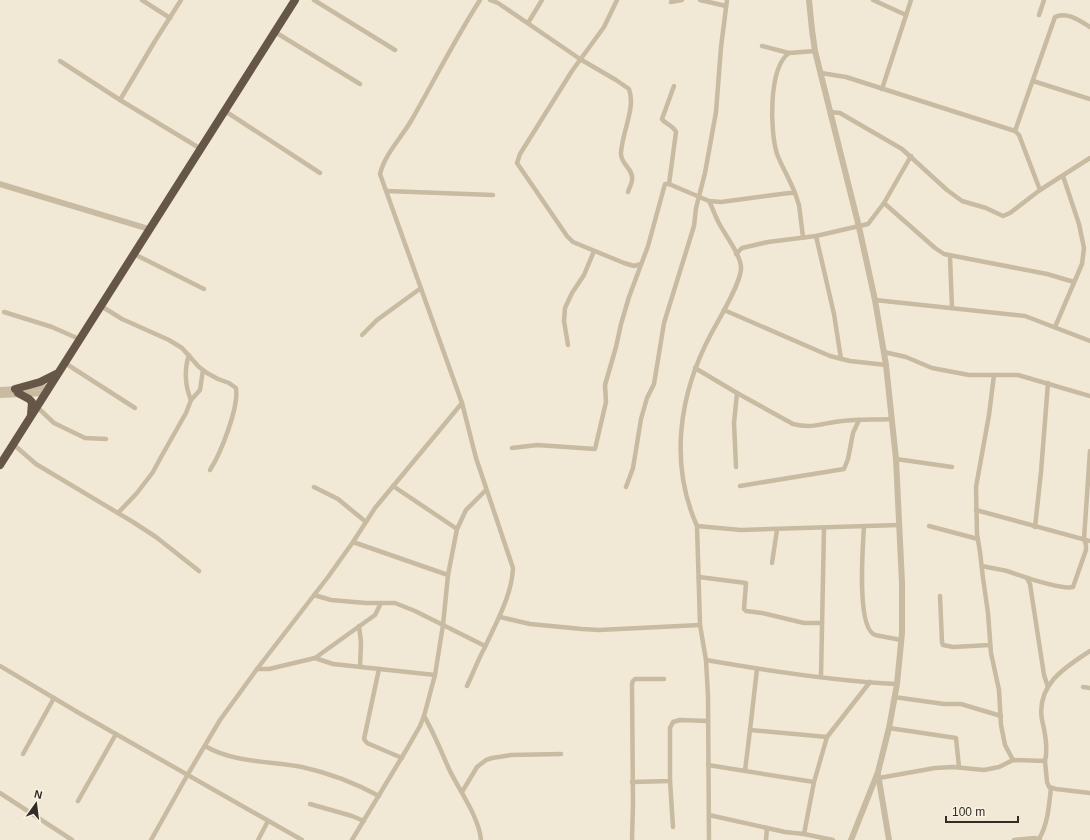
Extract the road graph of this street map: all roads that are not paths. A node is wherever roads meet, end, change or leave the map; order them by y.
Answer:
1 (142, 0) edge
2 (181, 0) edge
3 (295, 0) edge
4 (314, 0) edge
5 (480, 0) edge
6 (490, 0) edge
7 (542, 0) edge
8 (617, 0) edge
9 (682, 0) edge
10 (700, 0) edge
11 (727, 0) edge
12 (809, 0) edge
13 (873, 0) edge
14 (911, 0) edge
15 (1044, 0) edge
16 (671, 2) dead end
17 (726, 6) junction
18 (906, 15) junction
19 (1038, 15) dead end
20 (170, 18) junction
21 (528, 22) junction
22 (1090, 27) edge
23 (275, 32) junction
24 (762, 46) dead end
25 (395, 50) dead end
26 (815, 51) junction
27 (789, 53) junction
28 (580, 59) junction
29 (60, 62) dead end
30 (820, 72) junction
31 (1033, 81) junction
32 (360, 84) dead end
33 (674, 86) dead end
34 (882, 89) junction
35 (1090, 99) edge
36 (120, 100) junction
37 (225, 111) junction
38 (830, 112) junction
39 (1015, 131) junction
40 (201, 149) junction
41 (911, 156) junction
42 (1090, 158) edge
43 (320, 173) dead end
44 (1063, 176) junction
45 (0, 184) edge
46 (670, 184) junction
47 (1040, 190) junction
48 (387, 191) junction
49 (628, 192) dead end
50 (795, 193) junction
51 (493, 194) dead end
52 (699, 197) junction
53 (709, 201) junction
54 (884, 203) junction
55 (859, 227) junction
56 (150, 229) junction
57 (816, 236) junction
58 (803, 237) junction
59 (731, 242) junction
60 (742, 248) junction
61 (594, 251) junction
62 (134, 254) junction
63 (736, 254) junction
64 (950, 256) junction
65 (641, 264) junction
66 (1074, 282) junction
67 (421, 288) junction
68 (204, 289) dead end
69 (875, 300) junction
70 (101, 306) junction
71 (952, 308) junction
72 (724, 310) junction
73 (4, 312) dead end
74 (1055, 327) junction
75 (362, 335) dead end
76 (79, 340) junction
77 (1090, 341) edge
78 (568, 345) dead end
79 (884, 352) junction
80 (190, 355) junction
81 (841, 359) junction
82 (65, 363) junction
83 (886, 365) junction
84 (695, 368) junction
85 (203, 370) junction
86 (59, 371) junction
87 (994, 376) junction
88 (1048, 383) junction
89 (0, 390) edge
90 (48, 390) junction
91 (17, 391) junction
92 (737, 393) junction
93 (0, 395) edge
94 (1090, 396) edge
95 (191, 400) junction
96 (462, 403) junction
97 (37, 407) junction
98 (135, 408) dead end
99 (30, 419) junction
100 (892, 419) junction
101 (859, 420) junction
102 (106, 439) dead end
103 (13, 444) junction
104 (512, 448) dead end
105 (1090, 450) edge
106 (896, 459) junction
107 (0, 465) edge
108 (736, 467) dead end
109 (952, 467) dead end
110 (210, 470) dead end
111 (393, 486) junction
112 (740, 486) dead end
113 (314, 487) dead end
114 (626, 487) dead end
115 (486, 490) junction
116 (976, 510) junction
117 (118, 513) junction
118 (366, 522) junction
119 (898, 525) junction
120 (697, 526) junction
121 (864, 526) junction
122 (929, 526) dead end
123 (1034, 527) junction
124 (824, 528) junction
125 (457, 529) junction
126 (777, 530) junction
127 (978, 539) junction
128 (1084, 539) junction
129 (1090, 541) edge
130 (353, 542) junction
131 (772, 563) dead end
132 (982, 566) junction
133 (199, 571) dead end
134 (448, 575) junction
135 (699, 577) junction
136 (1028, 578) junction
137 (1035, 580) junction
138 (1030, 584) junction
139 (314, 595) junction
140 (940, 596) dead end
141 (381, 603) junction
142 (500, 617) junction
143 (822, 623) junction
144 (443, 625) junction
145 (700, 625) junction
146 (359, 626) junction
147 (901, 640) junction
148 (990, 645) junction
149 (485, 646) junction
150 (1090, 651) edge
151 (315, 658) junction
152 (706, 660) junction
153 (0, 666) edge
154 (360, 667) junction
155 (257, 669) junction
156 (379, 669) junction
157 (758, 669) junction
158 (435, 675) junction
159 (821, 677) junction
160 (664, 679) dead end
161 (870, 682) junction
162 (897, 684) junction
163 (467, 686) dead end
164 (1048, 687) junction
165 (1084, 687) dead end
166 (1090, 688) edge
167 (894, 697) junction
168 (54, 698) junction
169 (424, 716) junction
170 (1001, 716) junction
171 (708, 721) junction
172 (889, 728) junction
173 (750, 730) junction
174 (116, 734) junction
175 (827, 737) junction
176 (205, 746) junction
177 (23, 754) dead end
178 (561, 754) dead end
179 (402, 758) junction
180 (1013, 760) junction
181 (1045, 761) junction
182 (708, 765) junction
183 (959, 767) junction
184 (745, 771) junction
185 (188, 774) junction
186 (879, 775) junction
187 (670, 781) junction
188 (632, 782) junction
189 (814, 782) junction
190 (1051, 788) junction
191 (0, 792) edge
192 (462, 792) junction
193 (1090, 793) edge
194 (379, 796) junction
195 (78, 801) dead end
196 (310, 804) dead end
197 (709, 815) junction
198 (268, 821) junction
199 (364, 821) junction
200 (673, 827) dead end
201 (767, 828) junction
202 (804, 834) junction
203 (72, 840) edge
204 (151, 840) edge
205 (258, 840) edge
206 (302, 840) edge
207 (352, 840) edge
208 (481, 840) edge
209 (632, 840) edge
210 (709, 840) edge
211 (766, 840) edge
212 (833, 840) edge
213 (851, 840) edge
214 (889, 840) edge
215 (1014, 840) edge
216 (1039, 840) edge

1 - 20 street
2 - 20 street
3 - 23 highway
4 - 25 street
5 - 48 street
6 - 21 street
7 - 21 street
8 - 28 street
9 - 16 street
10 - 17 street
11 - 17 street
12 - 26 street
13 - 18 street
14 - 18 street
15 - 19 street
17 - 52 street
18 - 34 street
20 - 36 street
21 - 28 street
22 - 31 street
23 - 32 street
23 - 37 highway
24 - 27 street
26 - 27 street
26 - 30 street
27 - 50 street
28 - 49 street
28 - 61 street
29 - 36 street
30 - 34 street
30 - 38 street
31 - 35 street
31 - 39 street
33 - 46 street
34 - 39 street
36 - 40 street
37 - 40 highway
37 - 43 street
38 - 41 street
38 - 55 street
39 - 47 street
40 - 56 highway
41 - 47 street
41 - 54 street
42 - 44 street
44 - 47 street
44 - 66 street
45 - 56 street
46 - 52 street
46 - 65 street
48 - 51 street
48 - 67 street
50 - 53 street
50 - 58 street
52 - 53 street
52 - 114 street
53 - 59 street
54 - 55 street
54 - 64 street
55 - 57 street
55 - 69 street
56 - 62 highway
57 - 58 street
57 - 81 street
58 - 60 street
59 - 60 street
59 - 63 street
60 - 63 street
61 - 65 street
61 - 78 street
62 - 68 street
62 - 70 highway
63 - 72 street
64 - 66 street
64 - 71 street
65 - 104 street
66 - 74 street
67 - 75 street
67 - 96 street
69 - 71 street
69 - 79 street
70 - 76 highway
70 - 80 street
71 - 74 street
72 - 81 street
72 - 84 street
73 - 76 street
74 - 77 street
76 - 82 highway
79 - 83 street
79 - 87 street
80 - 85 street
80 - 95 street
81 - 83 street
82 - 86 highway
82 - 98 street
83 - 100 street
84 - 92 street
84 - 120 street
85 - 95 street
85 - 110 street
86 - 90 highway
86 - 91 highway
87 - 88 street
87 - 116 street
88 - 94 street
88 - 123 street
89 - 91 street
90 - 91 street
90 - 97 highway
91 - 93 street
91 - 99 highway
92 - 101 street
92 - 108 street
95 - 117 street
96 - 111 street
96 - 115 street
97 - 99 highway
97 - 102 street
99 - 103 highway
100 - 101 street
100 - 106 street
101 - 112 street
103 - 107 highway
103 - 117 street
105 - 128 street
106 - 109 street
106 - 119 street
111 - 118 street
111 - 125 street
113 - 118 street
115 - 125 street
115 - 142 street
116 - 123 street
116 - 127 street
117 - 133 street
118 - 130 street
119 - 121 street
119 - 147 street
120 - 126 street
120 - 135 street
121 - 124 street
121 - 147 street
122 - 127 street
123 - 128 street
124 - 126 street
124 - 143 street
125 - 134 street
126 - 131 street
127 - 132 street
128 - 129 street
128 - 137 street
130 - 134 street
130 - 139 street
132 - 136 street
132 - 148 street
134 - 144 street
135 - 143 street
135 - 145 street
136 - 137 street
136 - 138 street
137 - 138 street
138 - 164 street
139 - 141 street
139 - 155 street
140 - 148 street
141 - 144 street
141 - 146 street
142 - 145 street
142 - 149 street
143 - 159 street
144 - 149 street
144 - 158 street
145 - 152 street
146 - 151 street
146 - 154 street
147 - 162 street
148 - 170 street
149 - 163 street
150 - 164 street
151 - 154 street
151 - 155 street
152 - 157 street
152 - 171 street
153 - 168 street
154 - 156 street
155 - 176 street
156 - 158 street
156 - 179 street
157 - 159 street
157 - 173 street
158 - 169 street
159 - 161 street
160 - 188 street
161 - 162 street
161 - 175 street
162 - 167 street
164 - 181 street
165 - 166 street
167 - 170 street
167 - 172 street
168 - 174 street
168 - 177 street
169 - 179 street
169 - 192 street
170 - 180 street
171 - 182 street
171 - 187 street
172 - 183 street
172 - 186 street
173 - 175 street
173 - 184 street
174 - 185 street
174 - 195 street
175 - 189 street
176 - 185 street
176 - 194 street
178 - 192 street
179 - 194 street
180 - 181 street
180 - 183 street
181 - 190 street
182 - 184 street
182 - 197 street
183 - 186 street
184 - 189 street
185 - 198 street
185 - 204 street
186 - 213 street
186 - 214 street
187 - 188 street
187 - 200 street
188 - 209 street
189 - 202 street
190 - 193 street
190 - 216 street
191 - 203 street
192 - 208 street
194 - 199 street
196 - 199 street
197 - 201 street
197 - 210 street
198 - 205 street
198 - 206 street
199 - 207 street
201 - 202 street
201 - 211 street
202 - 212 street
215 - 216 street

